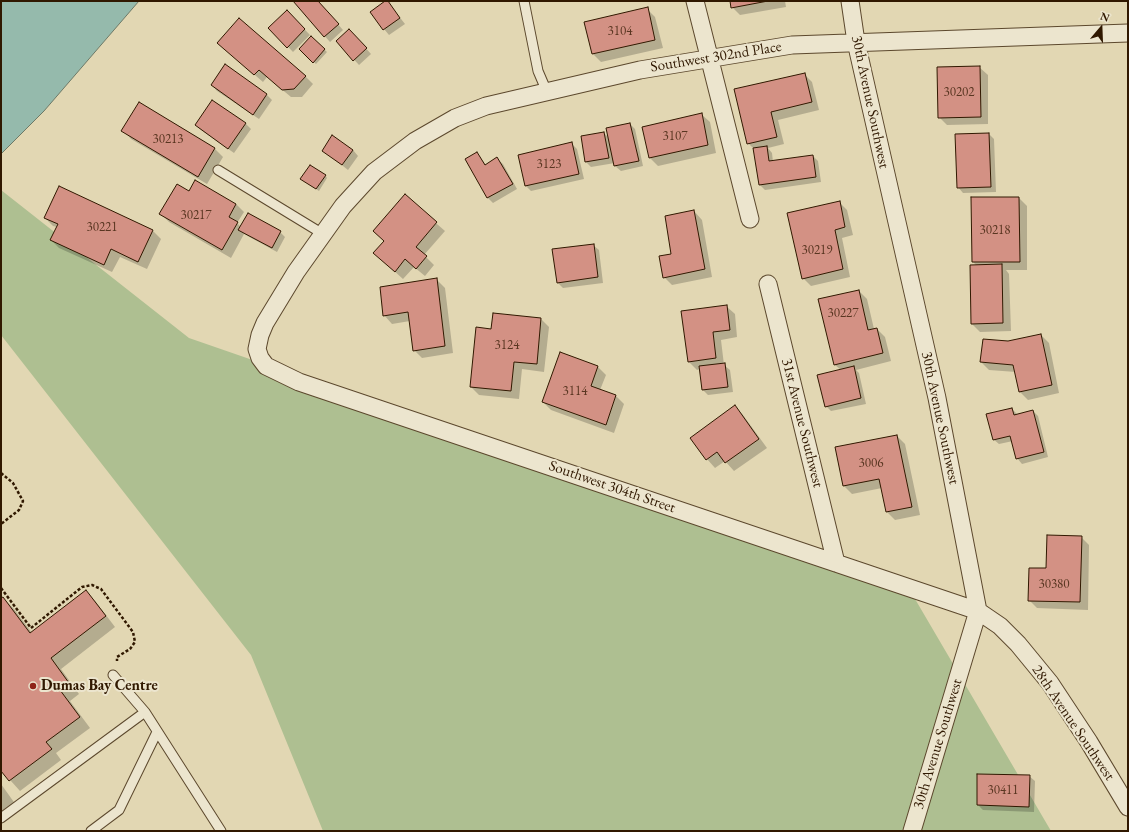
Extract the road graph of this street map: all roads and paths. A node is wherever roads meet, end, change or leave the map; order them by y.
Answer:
1 (524, 1) edge
2 (695, 1) edge
3 (850, 1) edge
4 (1128, 33) edge
5 (856, 42) junction
6 (710, 59) junction
7 (547, 92) junction
8 (218, 170) dead end
9 (750, 220) dead end
10 (322, 234) junction
11 (768, 284) dead end
12 (257, 349) joint
13 (1, 473) edge
14 (1, 524) edge
15 (836, 563) junction
16 (1, 588) edge
17 (978, 611) junction
18 (113, 675) joint
19 (145, 712) junction
20 (157, 732) junction
21 (1128, 807) edge
22 (1, 818) edge
23 (91, 831) edge
24 (221, 831) edge
25 (912, 831) edge

1 - 7 lane
2 - 6 street
3 - 5 street, 30th Avenue Southwest
4 - 5 street, Southwest 302nd Place
5 - 6 street, Southwest 302nd Place
5 - 17 street, 30th Avenue Southwest
6 - 7 street, Southwest 302nd Place
6 - 9 street
7 - 10 street, Southwest 302nd Place
8 - 10 lane
10 - 12 street, Southwest 302nd Place
11 - 15 street, 31st Avenue Southwest
12 - 15 street, Southwest 304th Street
13 - 14 path
15 - 17 street, Southwest 304th Street
16 - 18 path
17 - 21 street, 28th Avenue Southwest
17 - 25 street, 30th Avenue Southwest
18 - 19 lane
19 - 20 lane
19 - 22 lane
20 - 23 lane
20 - 24 lane

